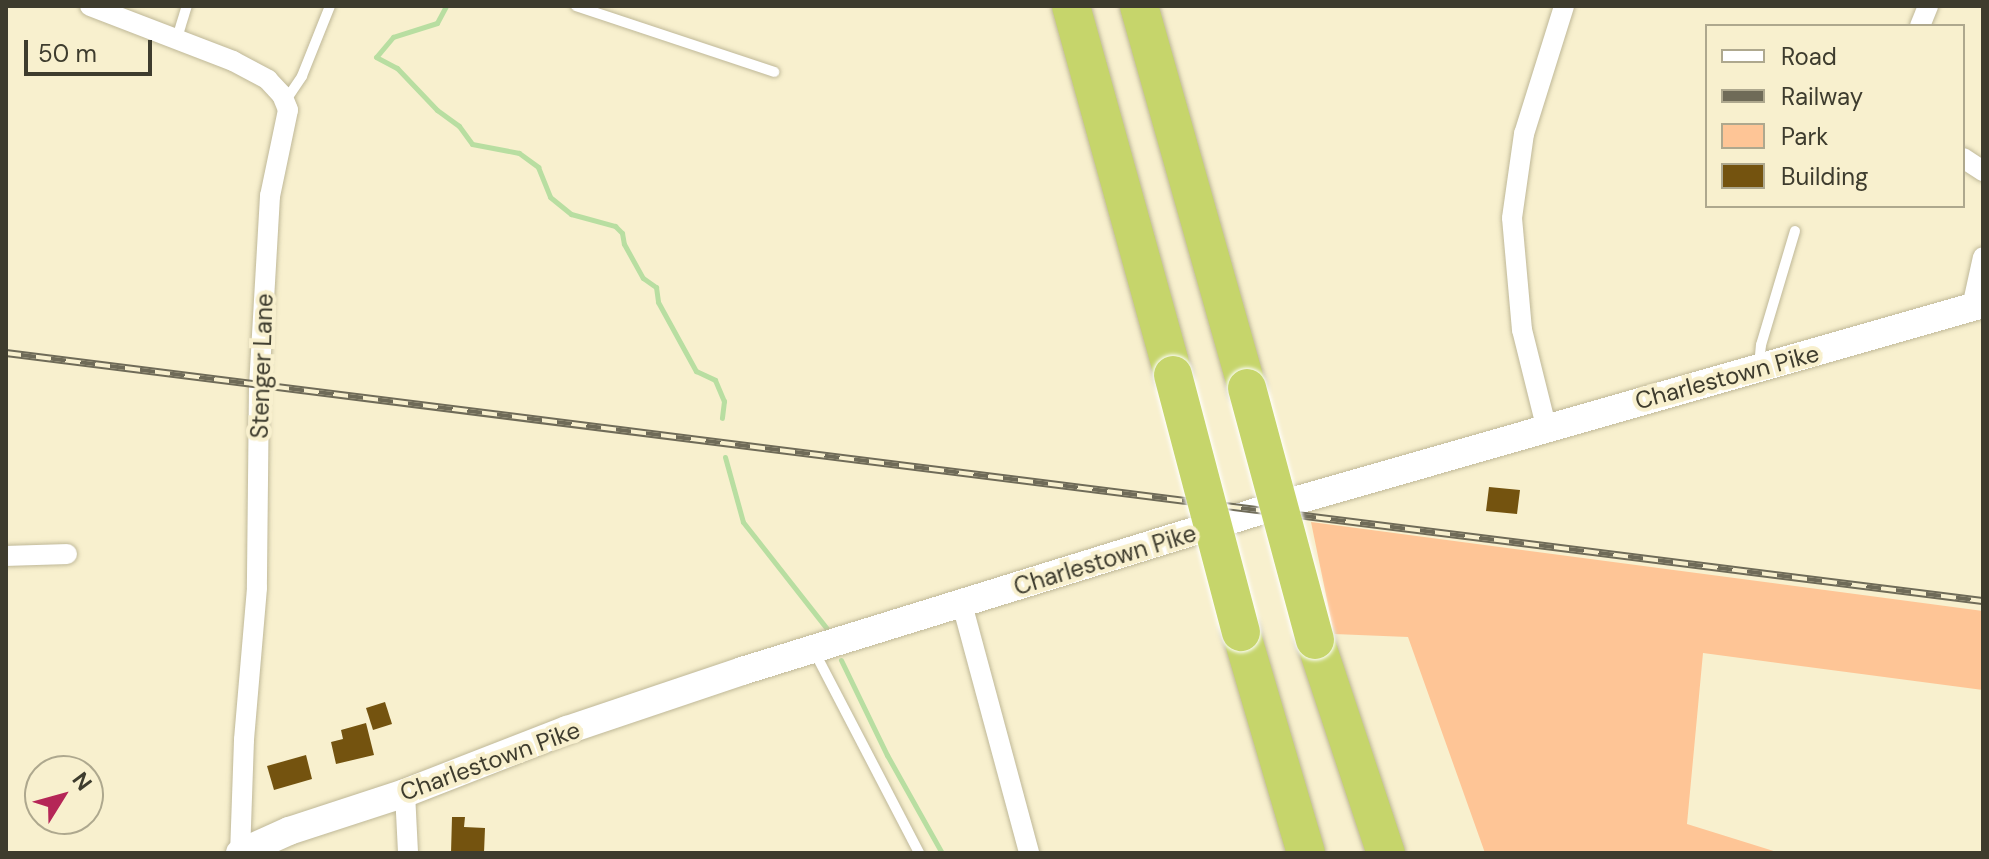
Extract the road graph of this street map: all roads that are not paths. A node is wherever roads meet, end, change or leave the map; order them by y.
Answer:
1 (90, 6) edge
2 (187, 6) edge
3 (330, 6) edge
4 (576, 6) edge
5 (1071, 6) edge
6 (1139, 6) edge
7 (1564, 6) edge
8 (177, 38) junction
9 (774, 72) dead end
10 (285, 102) junction
11 (1965, 159) edge
12 (1983, 171) edge
13 (1795, 231) dead end
14 (1983, 257) edge
15 (1978, 305) edge
16 (1759, 369) junction
17 (1546, 426) junction
18 (67, 554) dead end
19 (6, 556) edge
20 (962, 604) junction
21 (813, 649) junction
22 (405, 793) junction
23 (240, 853) edge
24 (408, 853) edge
25 (919, 853) edge
26 (1029, 853) edge
27 (1306, 853) edge
28 (1386, 853) edge

1 - 8 street
2 - 8 lane
3 - 10 lane
4 - 9 lane
5 - 27 highway, bridge
6 - 28 highway, bridge
7 - 17 street
8 - 10 street
10 - 23 street, Stenger Lane
11 - 12 street
13 - 16 lane
14 - 15 street
15 - 16 street, Charlestown Pike
16 - 17 street, Charlestown Pike
17 - 20 street, Charlestown Pike
18 - 19 street
20 - 21 street, Charlestown Pike
20 - 26 street
21 - 22 street, Charlestown Pike
21 - 25 lane
22 - 23 street, Charlestown Pike
22 - 24 street

